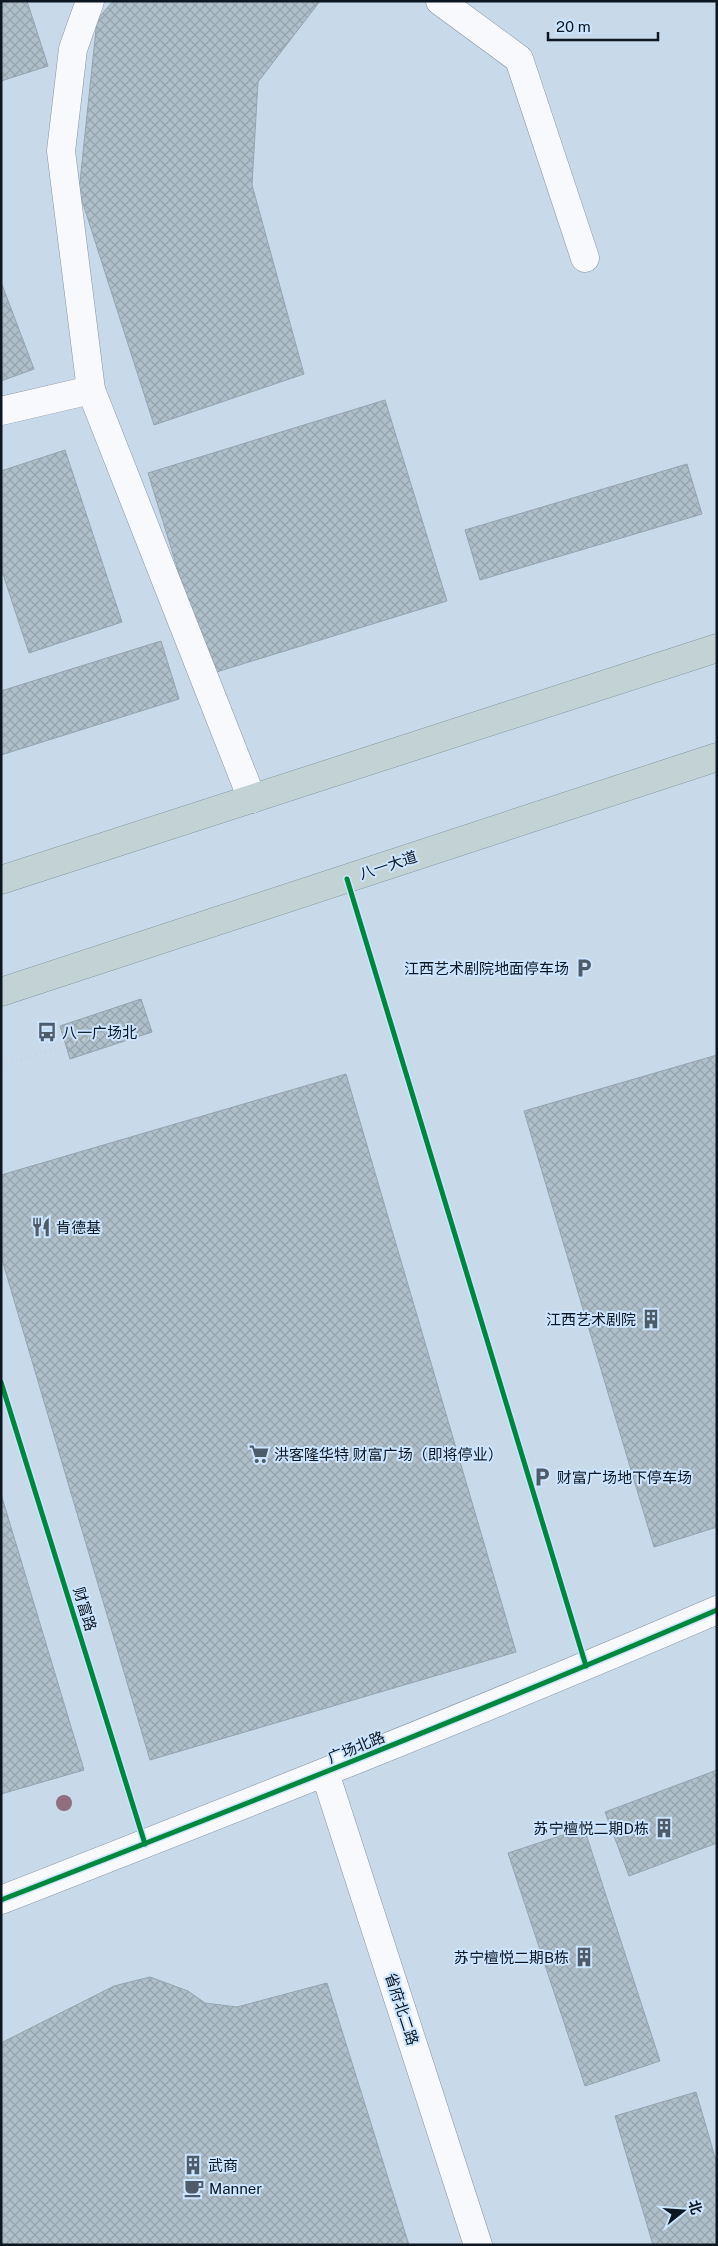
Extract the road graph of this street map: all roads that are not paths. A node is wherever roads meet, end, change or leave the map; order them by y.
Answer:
1 (90, 1) edge
2 (440, 1) edge
3 (585, 258) dead end
4 (91, 390) junction
5 (1, 411) edge
6 (717, 648) edge
7 (717, 758) edge
8 (252, 799) junction
9 (1, 880) edge
10 (1, 992) edge
11 (717, 1610) edge
12 (325, 1773) junction
13 (1, 1900) edge
14 (478, 2245) edge

1 - 4 street
2 - 3 street
4 - 5 street
4 - 8 street
6 - 8 highway
7 - 10 highway, 八一大道
8 - 9 highway
11 - 12 street, 广场北路
12 - 13 street, 广场北路
12 - 14 street, 省府北二路

